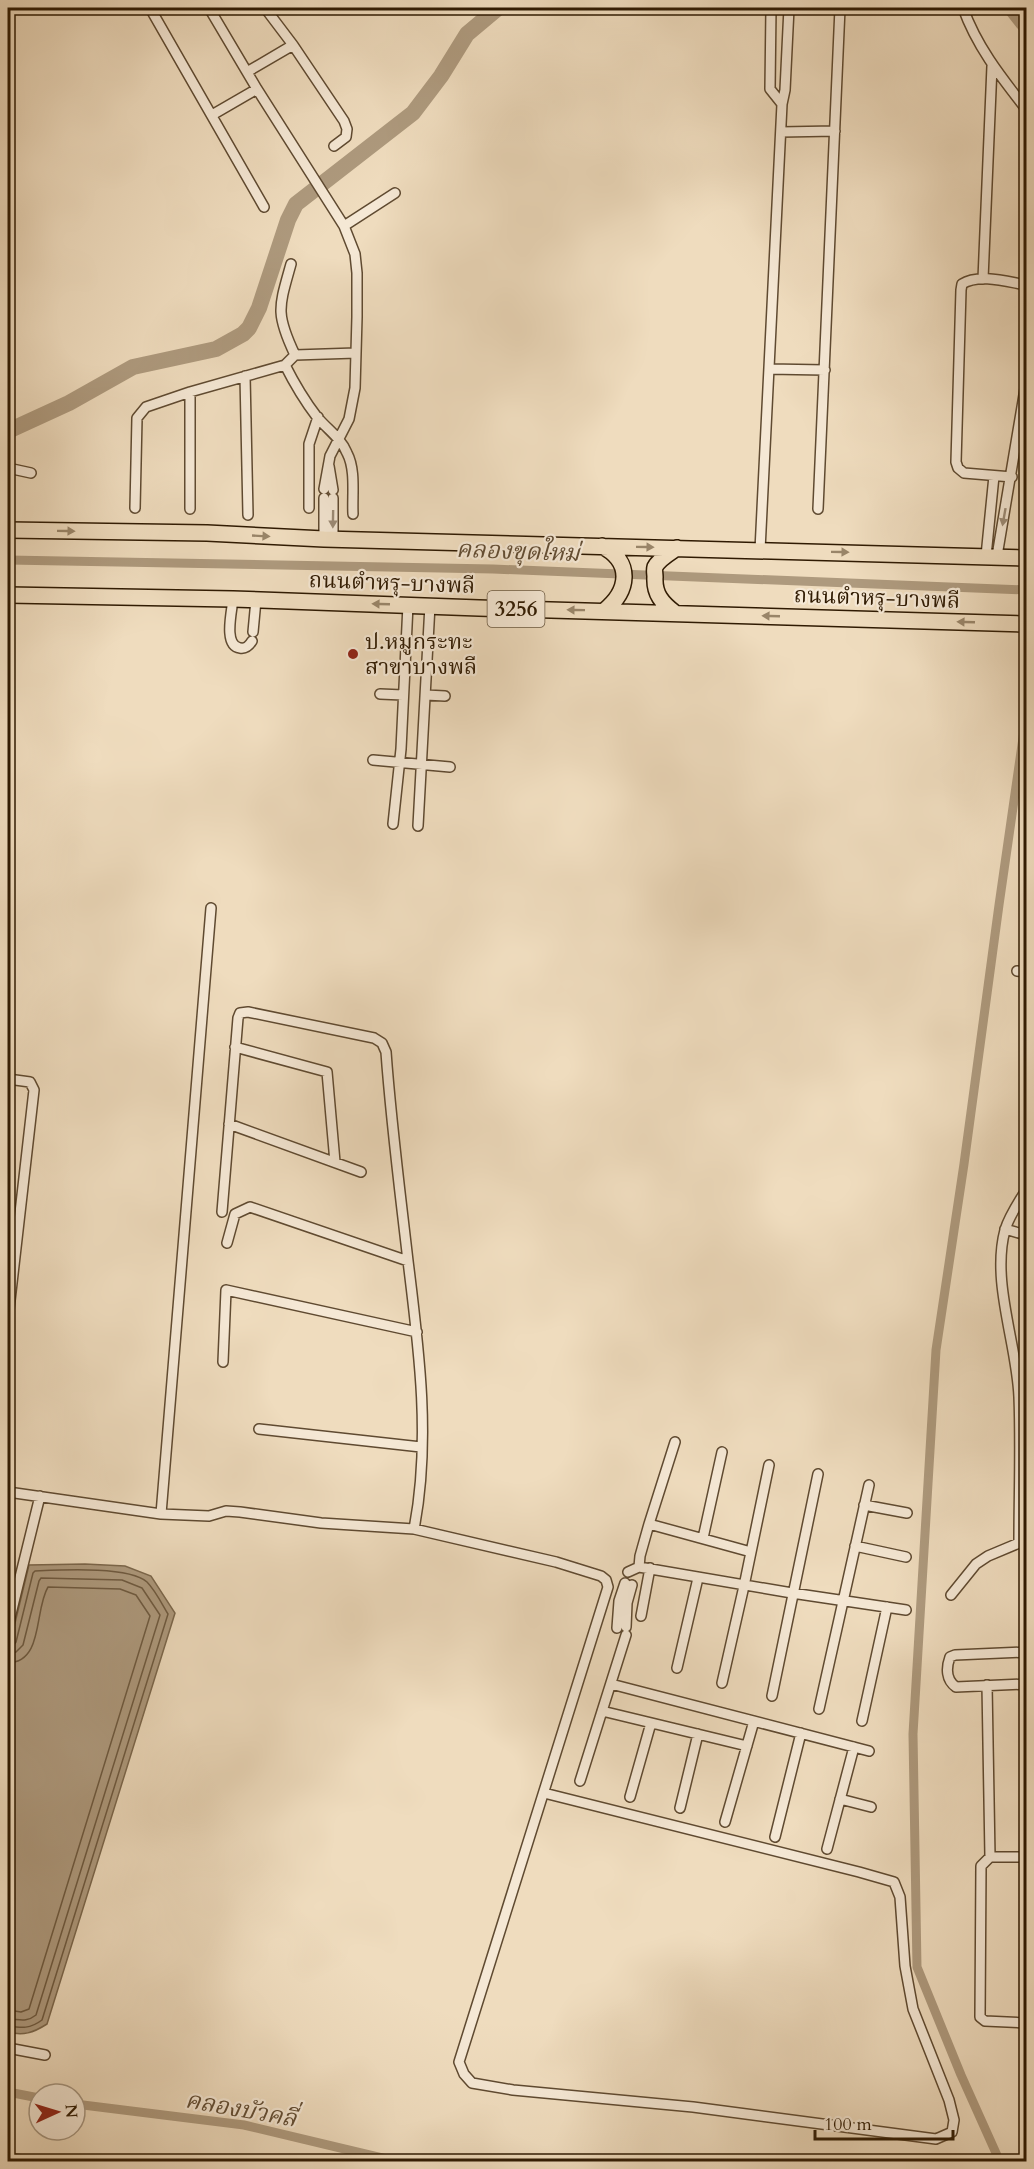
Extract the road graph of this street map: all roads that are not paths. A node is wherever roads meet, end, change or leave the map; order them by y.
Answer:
1 (150, 8) edge
2 (209, 8) edge
3 (265, 8) edge
4 (771, 8) edge
5 (789, 8) edge
6 (840, 8) edge
7 (963, 8) edge
8 (293, 45) junction
9 (992, 66) junction
10 (247, 72) junction
11 (257, 89) junction
12 (782, 104) junction
13 (1026, 109) edge
14 (212, 115) junction
15 (835, 131) junction
16 (781, 132) junction
17 (334, 146) dead end
18 (395, 193) dead end
19 (264, 207) dead end
20 (344, 226) junction
21 (291, 264) dead end
22 (983, 279) junction
23 (1026, 285) edge
24 (356, 353) junction
25 (295, 355) junction
26 (285, 364) junction
27 (769, 369) junction
28 (825, 370) junction
29 (245, 376) junction
30 (1026, 383) edge
31 (190, 392) junction
32 (318, 417) junction
33 (338, 438) junction
34 (8, 468) edge
35 (31, 473) dead end
36 (994, 476) junction
37 (1012, 477) junction
38 (135, 508) dead end
39 (309, 508) dead end
40 (190, 509) dead end
41 (818, 509) dead end
42 (353, 514) dead end
43 (248, 515) dead end
44 (8, 530) edge
45 (328, 539) junction
46 (602, 546) junction
47 (677, 548) junction
48 (760, 550) junction
49 (991, 556) junction
50 (1026, 558) edge
51 (8, 595) edge
52 (233, 599) junction
53 (255, 600) junction
54 (408, 605) junction
55 (430, 605) junction
56 (604, 611) junction
57 (675, 613) junction
58 (1025, 624) edge
59 (380, 694) dead end
60 (403, 695) junction
61 (426, 695) junction
62 (445, 696) dead end
63 (373, 760) dead end
64 (399, 762) junction
65 (422, 765) junction
66 (450, 766) dead end
67 (393, 824) dead end
68 (418, 826) dead end
69 (211, 908) dead end
70 (235, 1047) junction
71 (8, 1079) edge
72 (229, 1124) junction
73 (335, 1162) junction
74 (362, 1172) dead end
75 (1026, 1190) edge
76 (222, 1212) dead end
77 (1005, 1229) junction
78 (1026, 1235) edge
79 (227, 1243) dead end
80 (408, 1261) junction
81 (10, 1283) edge
82 (8, 1318) edge
83 (417, 1332) junction
84 (223, 1362) dead end
85 (1023, 1397) edge
86 (259, 1429) dead end
87 (675, 1442) dead end
88 (421, 1447) junction
89 (722, 1452) dead end
90 (769, 1465) dead end
91 (818, 1474) dead end
92 (869, 1485) dead end
93 (8, 1492) edge
94 (40, 1496) junction
95 (864, 1506) junction
96 (907, 1513) dead end
97 (161, 1514) junction
98 (649, 1524) junction
99 (414, 1529) junction
100 (703, 1538) junction
101 (1023, 1543) edge
102 (855, 1546) junction
103 (751, 1552) junction
104 (906, 1557) dead end
105 (635, 1575) junction
106 (698, 1578) junction
107 (744, 1586) junction
108 (792, 1593) junction
109 (951, 1595) dead end
110 (603, 1601) junction
111 (842, 1601) junction
112 (623, 1602) junction
113 (887, 1607) junction
114 (906, 1610) dead end
115 (641, 1616) dead end
116 (8, 1626) edge
117 (1026, 1653) edge
118 (677, 1668) dead end
119 (722, 1683) dead end
120 (611, 1684) junction
121 (1026, 1684) edge
122 (987, 1685) junction
123 (772, 1696) dead end
124 (819, 1709) dead end
125 (602, 1711) junction
126 (862, 1721) dead end
127 (754, 1722) junction
128 (651, 1723) junction
129 (801, 1733) junction
130 (698, 1734) junction
131 (747, 1746) junction
132 (854, 1747) junction
133 (869, 1751) dead end
134 (580, 1781) dead end
135 (544, 1793) junction
136 (630, 1797) dead end
137 (840, 1799) junction
138 (871, 1807) dead end
139 (680, 1808) dead end
140 (725, 1822) dead end
141 (775, 1837) dead end
142 (827, 1849) dead end
143 (990, 1857) junction
144 (1026, 1857) edge
145 (1026, 2023) edge
146 (8, 2048) edge
147 (45, 2055) dead end

1 - 14 street
2 - 10 street
3 - 8 street
4 - 12 street
5 - 12 street
6 - 15 street
7 - 9 street
8 - 10 street
8 - 17 street
9 - 13 street
9 - 22 street
10 - 11 street
11 - 14 street
11 - 20 street
12 - 16 street
14 - 19 street
15 - 16 street
15 - 28 street
16 - 27 street
18 - 20 street
20 - 24 street
21 - 25 street
22 - 23 street
22 - 36 street
24 - 25 street
24 - 33 street
25 - 26 street
26 - 29 street
26 - 32 street
27 - 28 street
27 - 48 street
28 - 41 street
29 - 31 street
29 - 43 street
30 - 37 street
31 - 38 street
31 - 40 street
32 - 33 street
32 - 39 street
33 - 42 street
33 - 45 street
34 - 35 street
36 - 37 street
36 - 49 street
37 -> 49 street
44 -> 45 main road, ถนนตำหรุ-บางพลี
45 - 46 main road, ถนนตำหรุ-บางพลี
46 -> 47 main road, ถนนตำหรุ-บางพลี
46 - 56 main road
47 - 48 main road, ถนนตำหรุ-บางพลี
47 - 57 main road
48 -> 49 main road, ถนนตำหรุ-บางพลี
49 - 50 main road, ถนนตำหรุ-บางพลี
51 - 52 main road, ถนนตำหรุ-บางพลี / 3256
52 - 53 main road, ถนนตำหรุ-บางพลี / 3256
52 - 53 street
54 -> 53 main road, ถนนตำหรุ-บางพลี / 3256
54 - 55 main road, ถนนตำหรุ-บางพลี / 3256
54 - 60 street
56 -> 55 main road, ถนนตำหรุ-บางพลี / 3256
55 - 61 street
56 - 57 main road, ถนนตำหรุ-บางพลี / 3256
58 -> 57 main road, ถนนตำหรุ-บางพลี / 3256
59 - 60 street
60 - 64 street
61 - 62 street
61 - 65 street
63 - 64 street
64 - 65 street
64 - 67 street
65 - 66 street
65 - 68 street
69 - 97 street
70 - 72 street
70 - 73 street
70 - 80 street
71 - 81 street
72 - 73 street
72 - 76 street
73 - 74 street
75 - 77 street
77 - 78 street
77 - 85 street
79 - 80 street
80 - 83 street
81 - 82 street
83 - 84 street
83 - 88 street
85 - 101 street
86 - 88 street
87 - 98 street
88 - 99 street
89 - 100 street
90 - 103 street
91 - 108 street
92 - 95 street
93 - 94 street
94 - 97 street
94 - 116 street
95 - 96 street
95 - 102 street
97 - 99 street
98 - 100 street
98 - 105 street
99 - 110 street
100 - 103 street
101 - 109 street
102 - 104 street
102 - 111 street
103 - 107 street
105 - 106 street
105 - 112 street
105 - 115 street
106 - 107 street
106 - 118 street
107 - 108 street
107 - 119 street
108 - 111 street
108 - 123 street
110 - 112 street
110 - 135 street
111 - 113 street
111 - 124 street
112 - 120 street
113 - 114 street
113 - 126 street
117 - 122 street
120 - 125 street
120 - 127 street
121 - 122 street
122 - 143 street
125 - 128 street
125 - 134 street
127 - 129 street
127 - 131 street
128 - 130 street
128 - 136 street
129 - 132 street
129 - 141 street
130 - 131 street
130 - 139 street
131 - 140 street
132 - 133 street
132 - 137 street
135 - 135 street
137 - 138 street
137 - 142 street
143 - 144 street
143 - 145 street
146 - 147 street

